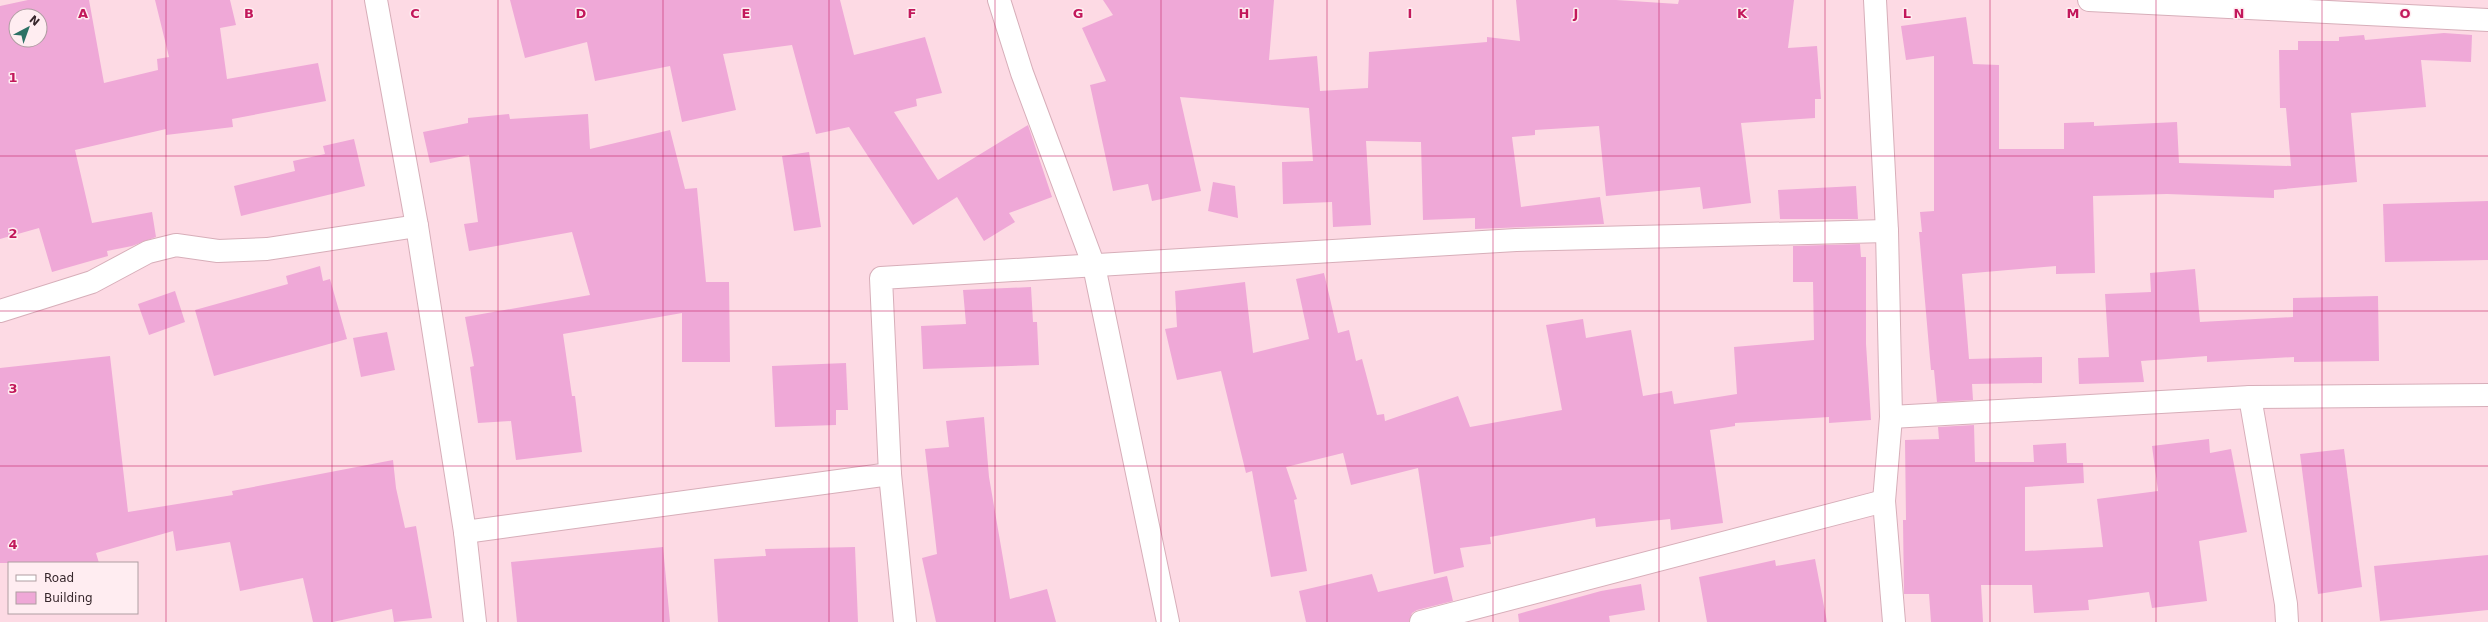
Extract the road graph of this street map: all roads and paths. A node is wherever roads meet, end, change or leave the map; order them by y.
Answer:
1 (376, 0) edge
2 (999, 0) edge
3 (1875, 0) edge
4 (2089, 0) edge
5 (2488, 20) edge
6 (417, 226) junction
7 (1886, 231) junction
8 (1094, 266) junction
9 (0, 311) edge
10 (2488, 395) edge
11 (2250, 398) junction
12 (1891, 417) junction
13 (890, 474) junction
14 (1884, 501) junction
15 (465, 532) junction
16 (475, 622) edge
17 (904, 622) edge
18 (1168, 622) edge
19 (1421, 622) edge
20 (1894, 622) edge
21 (2286, 622) edge

1 - 6 street
2 - 8 street
3 - 7 street
4 - 5 street
6 - 9 street
6 - 15 street
7 - 8 street
7 - 12 street
8 - 13 street
8 - 18 street
10 - 11 street
11 - 12 street
11 - 21 street
12 - 14 street
13 - 15 street
13 - 17 street
14 - 19 street
14 - 20 street
15 - 16 street

